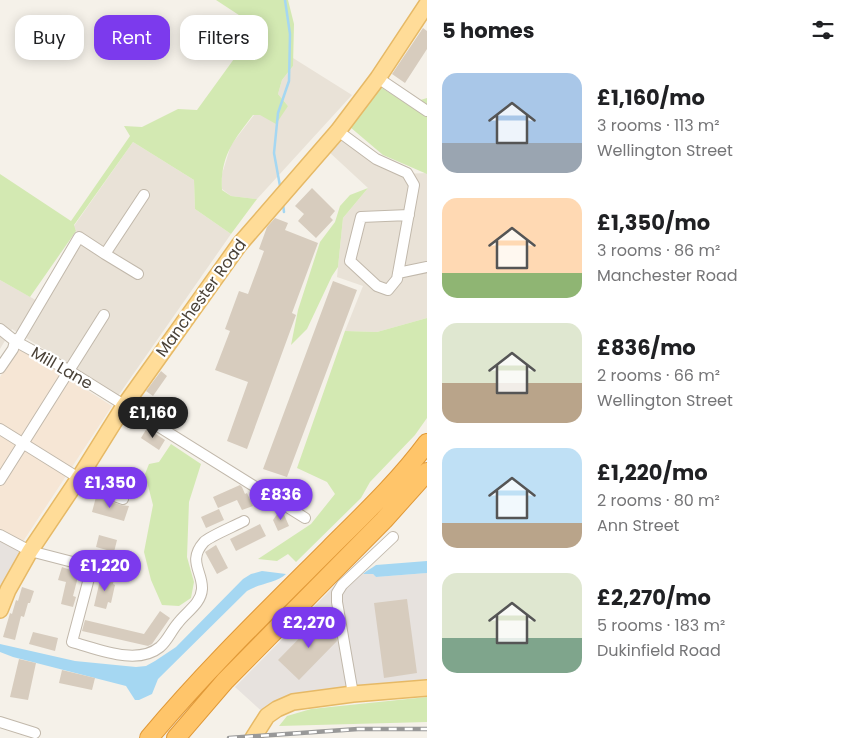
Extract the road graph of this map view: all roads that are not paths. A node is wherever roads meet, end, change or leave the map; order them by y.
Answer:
1 (427, 4) edge
2 (378, 78) junction
3 (427, 111) edge
4 (338, 131) junction
5 (144, 195) dead end
6 (409, 215) junction
7 (105, 254) junction
8 (427, 267) edge
9 (398, 273) junction
10 (138, 274) dead end
11 (104, 315) dead end
12 (0, 329) edge
13 (15, 341) junction
14 (0, 368) edge
15 (68, 370) junction
16 (124, 406) junction
17 (0, 429) edge
18 (23, 443) junction
19 (427, 443) edge
20 (427, 472) edge
21 (80, 478) junction
22 (0, 480) edge
23 (123, 499) dead end
24 (305, 518) dead end
25 (244, 521) dead end
26 (0, 535) edge
27 (393, 537) dead end
28 (30, 551) junction
29 (92, 567) junction
30 (117, 573) dead end
31 (0, 610) edge
32 (427, 688) edge
33 (353, 694) junction
34 (0, 722) edge
35 (35, 733) dead end
36 (150, 737) edge
37 (176, 738) edge
38 (253, 738) edge

1 - 2 main road, Manchester Road
2 - 3 street
2 - 4 main road, Manchester Road
4 - 6 street
4 - 16 main road, Manchester Road
5 - 7 street
6 - 9 street
6 - 9 street
7 - 10 street
7 - 13 street
8 - 9 street
11 - 15 street
12 - 13 street, Mill Lane
13 - 14 street
13 - 15 street, Mill Lane
15 - 16 street, Mill Lane
15 - 18 street
16 - 21 main road, Manchester Road
16 - 24 street, Mill Lane
17 - 18 street
18 - 21 street
18 - 22 street
19 - 36 highway
20 - 37 highway
21 - 23 street
21 - 28 main road, Manchester Road
25 - 29 street
26 - 28 street
27 - 33 street
28 - 29 street
28 - 31 main road, Manchester Road
29 - 30 street
32 - 33 main road
33 - 38 main road
34 - 35 street

